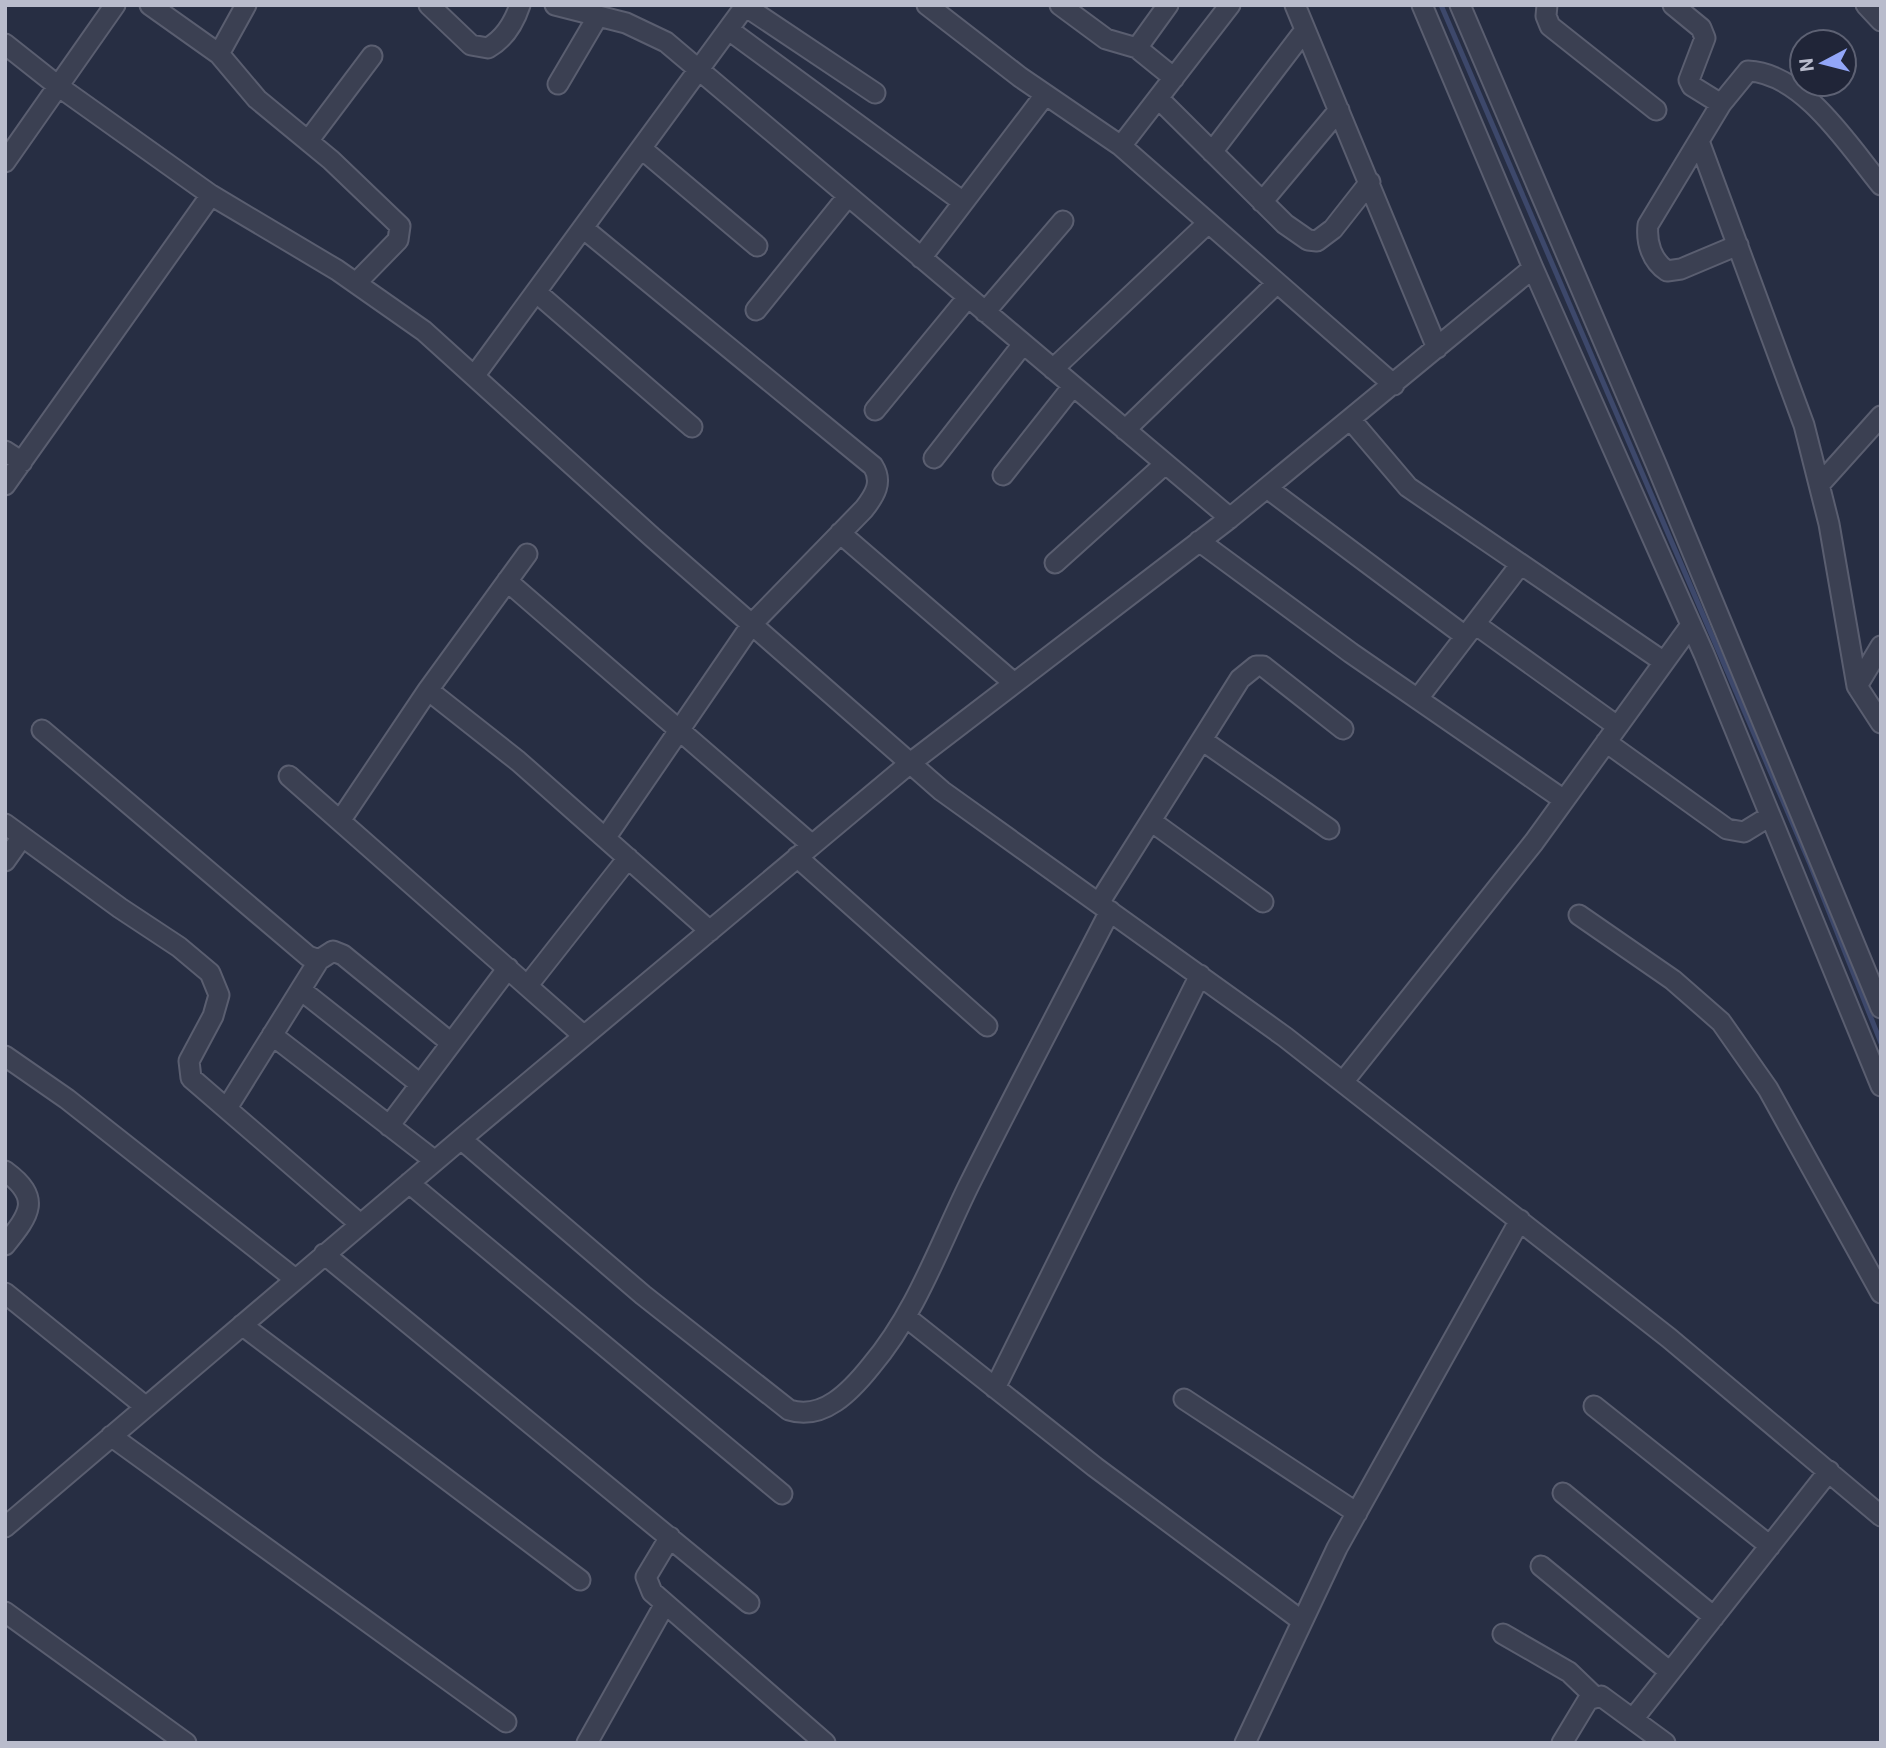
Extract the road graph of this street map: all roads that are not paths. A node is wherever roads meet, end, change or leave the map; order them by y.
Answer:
1 (115, 5) edge
2 (150, 5) edge
3 (246, 5) edge
4 (429, 5) edge
5 (520, 5) edge
6 (555, 5) edge
7 (927, 5) edge
8 (1060, 5) edge
9 (1168, 5) edge
10 (1230, 5) edge
11 (1295, 5) edge
12 (1422, 5) edge
13 (1460, 5) edge
14 (1547, 5) edge
15 (1674, 5) edge
16 (1866, 5) edge
17 (746, 6) edge
18 (598, 16) junction
19 (1881, 21) edge
20 (729, 30) junction
21 (1305, 30) junction
22 (5, 44) edge
23 (1137, 48) junction
24 (219, 54) junction
25 (372, 56) dead end
26 (702, 69) junction
27 (1174, 78) junction
28 (558, 84) dead end
29 (58, 86) junction
30 (875, 93) dead end
31 (1045, 95) junction
32 (1158, 98) junction
33 (1721, 104) junction
34 (1339, 110) junction
35 (1656, 110) dead end
36 (308, 141) junction
37 (1699, 141) junction
38 (1121, 146) junction
39 (642, 149) junction
40 (1212, 152) junction
41 (5, 162) edge
42 (1370, 182) junction
43 (1881, 185) edge
44 (212, 195) junction
45 (848, 196) junction
46 (963, 201) junction
47 (1262, 202) junction
48 (1063, 221) dead end
49 (1209, 223) junction
50 (583, 228) junction
51 (1738, 245) junction
52 (757, 246) dead end
53 (921, 258) junction
54 (1533, 268) junction
55 (356, 282) junction
56 (1278, 283) junction
57 (536, 292) junction
58 (968, 297) junction
59 (756, 310) dead end
60 (985, 312) junction
61 (1023, 344) junction
62 (1437, 348) junction
63 (1053, 369) junction
64 (474, 374) junction
65 (1394, 385) junction
66 (1073, 386) junction
67 (875, 410) dead end
68 (1881, 416) edge
69 (1351, 419) junction
70 (692, 427) dead end
71 (1125, 430) junction
72 (13, 456) edge
73 (934, 458) dead end
74 (1165, 464) junction
75 (1003, 475) dead end
76 (1820, 484) junction
77 (5, 485) edge
78 (1267, 488) junction
79 (1230, 518) junction
80 (840, 533) junction
81 (1199, 541) junction
82 (527, 554) dead end
83 (1055, 563) dead end
84 (1520, 565) junction
85 (507, 581) junction
86 (752, 624) junction
87 (1690, 625) junction
88 (1470, 630) junction
89 (1881, 646) edge
90 (1664, 662) junction
91 (1014, 683) junction
92 (1857, 686) junction
93 (428, 690) junction
94 (1419, 697) junction
95 (1881, 723) edge
96 (679, 729) junction
97 (1343, 729) dead end
98 (42, 730) dead end
99 (1611, 734) junction
100 (1202, 740) junction
101 (909, 764) junction
102 (289, 776) dead end
103 (1564, 800) junction
104 (1770, 816) junction
105 (340, 821) junction
106 (1151, 821) junction
107 (5, 824) edge
108 (1329, 829) dead end
109 (23, 837) junction
110 (606, 838) junction
111 (804, 851) junction
112 (628, 858) junction
113 (5, 861) edge
114 (1263, 902) dead end
115 (1104, 907) junction
116 (1579, 915) dead end
117 (709, 931) junction
118 (319, 960) junction
119 (508, 968) junction
120 (1200, 975) junction
121 (528, 985) junction
122 (301, 990) junction
123 (1881, 1008) edge
124 (987, 1026) dead end
125 (272, 1035) junction
126 (584, 1036) junction
127 (452, 1043) junction
128 (5, 1056) edge
129 (1343, 1082) junction
130 (421, 1084) junction
131 (1881, 1086) edge
132 (227, 1108) junction
133 (389, 1126) junction
134 (461, 1139) junction
135 (435, 1161) junction
136 (5, 1171) edge
137 (409, 1182) junction
138 (1520, 1220) junction
139 (360, 1224) junction
140 (5, 1245) edge
141 (324, 1254) junction
142 (295, 1279) junction
143 (5, 1293) edge
144 (1881, 1293) edge
145 (906, 1317) junction
146 (242, 1325) junction
147 (995, 1388) junction
148 (1184, 1399) dead end
149 (1594, 1406) dead end
150 (146, 1407) junction
151 (111, 1436) junction
152 (1829, 1471) junction
153 (1563, 1493) dead end
154 (782, 1494) dead end
155 (1357, 1513) junction
156 (1881, 1516) edge
157 (5, 1527) edge
158 (670, 1538) junction
159 (1770, 1546) junction
160 (1541, 1566) dead end
161 (580, 1580) dead end
162 (749, 1603) dead end
163 (665, 1604) junction
164 (5, 1612) edge
165 (1714, 1617) junction
166 (1302, 1621) junction
167 (1503, 1634) dead end
168 (1670, 1672) junction
169 (1594, 1696) junction
170 (1633, 1719) junction
171 (506, 1722) dead end
172 (186, 1743) edge
173 (587, 1743) edge
174 (825, 1743) edge
175 (1245, 1743) edge
176 (1562, 1743) edge
177 (1665, 1743) edge

1 - 29 street
2 - 24 street
3 - 24 street
4 - 5 street
6 - 18 street
7 - 31 street
8 - 23 street
9 - 23 street
10 - 27 street
11 - 21 street
12 - 54 street
13 - 123 street
14 - 35 street
15 - 33 street
16 - 19 street
17 - 20 street
17 - 30 street
18 - 26 street
18 - 28 street
20 - 26 street
20 - 46 street
21 - 34 street
21 - 40 street
22 - 29 street
23 - 27 street
24 - 36 street
25 - 36 street
26 - 39 street
26 - 45 street
27 - 32 street
29 - 41 street
29 - 44 street
31 - 38 street
31 - 46 street
32 - 38 street
32 - 40 street
33 - 37 street
33 - 43 street
34 - 42 street
34 - 47 street
36 - 55 street
37 - 51 street
37 - 51 street
38 - 49 street
39 - 50 street
39 - 52 street
40 - 47 street
42 - 47 street
42 - 62 street
44 - 55 street
44 - 72 street
45 - 53 street
45 - 59 street
46 - 53 street
48 - 60 street
49 - 56 street
49 - 63 street
50 - 57 street
50 - 80 street
51 - 76 street
53 - 58 street
54 - 62 street
54 - 87 street
55 - 64 street
56 - 65 street
56 - 71 street
57 - 64 street
57 - 70 street
58 - 60 street
58 - 67 street
60 - 61 street
61 - 63 street
61 - 73 street
62 - 65 street
63 - 66 street
64 - 86 street
65 - 69 street
66 - 71 street
66 - 75 street
68 - 76 street
69 - 78 street
69 - 84 street
71 - 74 street
72 - 77 street
74 - 79 street
74 - 83 street
76 - 92 street
78 - 79 street
78 - 88 street
79 - 81 street
80 - 86 street
80 - 91 street
81 - 91 street
81 - 94 street
82 - 85 street
84 - 88 street
84 - 90 street
85 - 93 street
85 - 96 street
86 - 96 street
86 - 101 street
87 - 90 street
87 - 104 street
88 - 94 street
88 - 99 street
89 - 92 street
90 - 99 street
91 - 101 street
92 - 95 street
93 - 105 street
93 - 110 street
94 - 103 street
96 - 110 street
96 - 111 street
97 - 100 street
98 - 118 street
99 - 103 street
99 - 104 street
100 - 106 street
100 - 108 street
101 - 111 street
101 - 115 street
102 - 105 street
103 - 129 street
104 - 131 street
105 - 119 street
106 - 114 street
106 - 115 street
107 - 109 street
109 - 113 street
109 - 132 street
110 - 112 street
111 - 117 street
111 - 124 street
112 - 117 street
112 - 121 street
115 - 120 street
115 - 145 street
116 - 144 street
117 - 126 street
118 - 122 street
118 - 127 street
119 - 121 street
119 - 127 street
120 - 129 street
120 - 147 street
121 - 126 street
122 - 125 street
122 - 130 street
125 - 132 street
125 - 133 street
126 - 134 street
127 - 130 street
128 - 142 street
129 - 138 street
130 - 133 street
132 - 139 street
133 - 135 street
134 - 135 street
134 - 145 street
135 - 137 street
136 - 140 street
137 - 139 street
137 - 154 street
138 - 152 street
138 - 155 street
139 - 141 street
141 - 142 street
141 - 158 street
142 - 146 street
143 - 150 street
145 - 147 street
146 - 150 street
146 - 161 street
147 - 166 street
148 - 155 street
149 - 159 street
150 - 151 street
151 - 157 street
151 - 171 street
152 - 156 street
152 - 159 street
153 - 165 street
155 - 166 street
158 - 162 street
158 - 163 street
159 - 165 street
160 - 168 street
163 - 173 street
163 - 174 street
164 - 172 street
165 - 168 street
166 - 175 street
167 - 169 street
168 - 170 street
169 - 170 street
169 - 176 street
170 - 177 street

